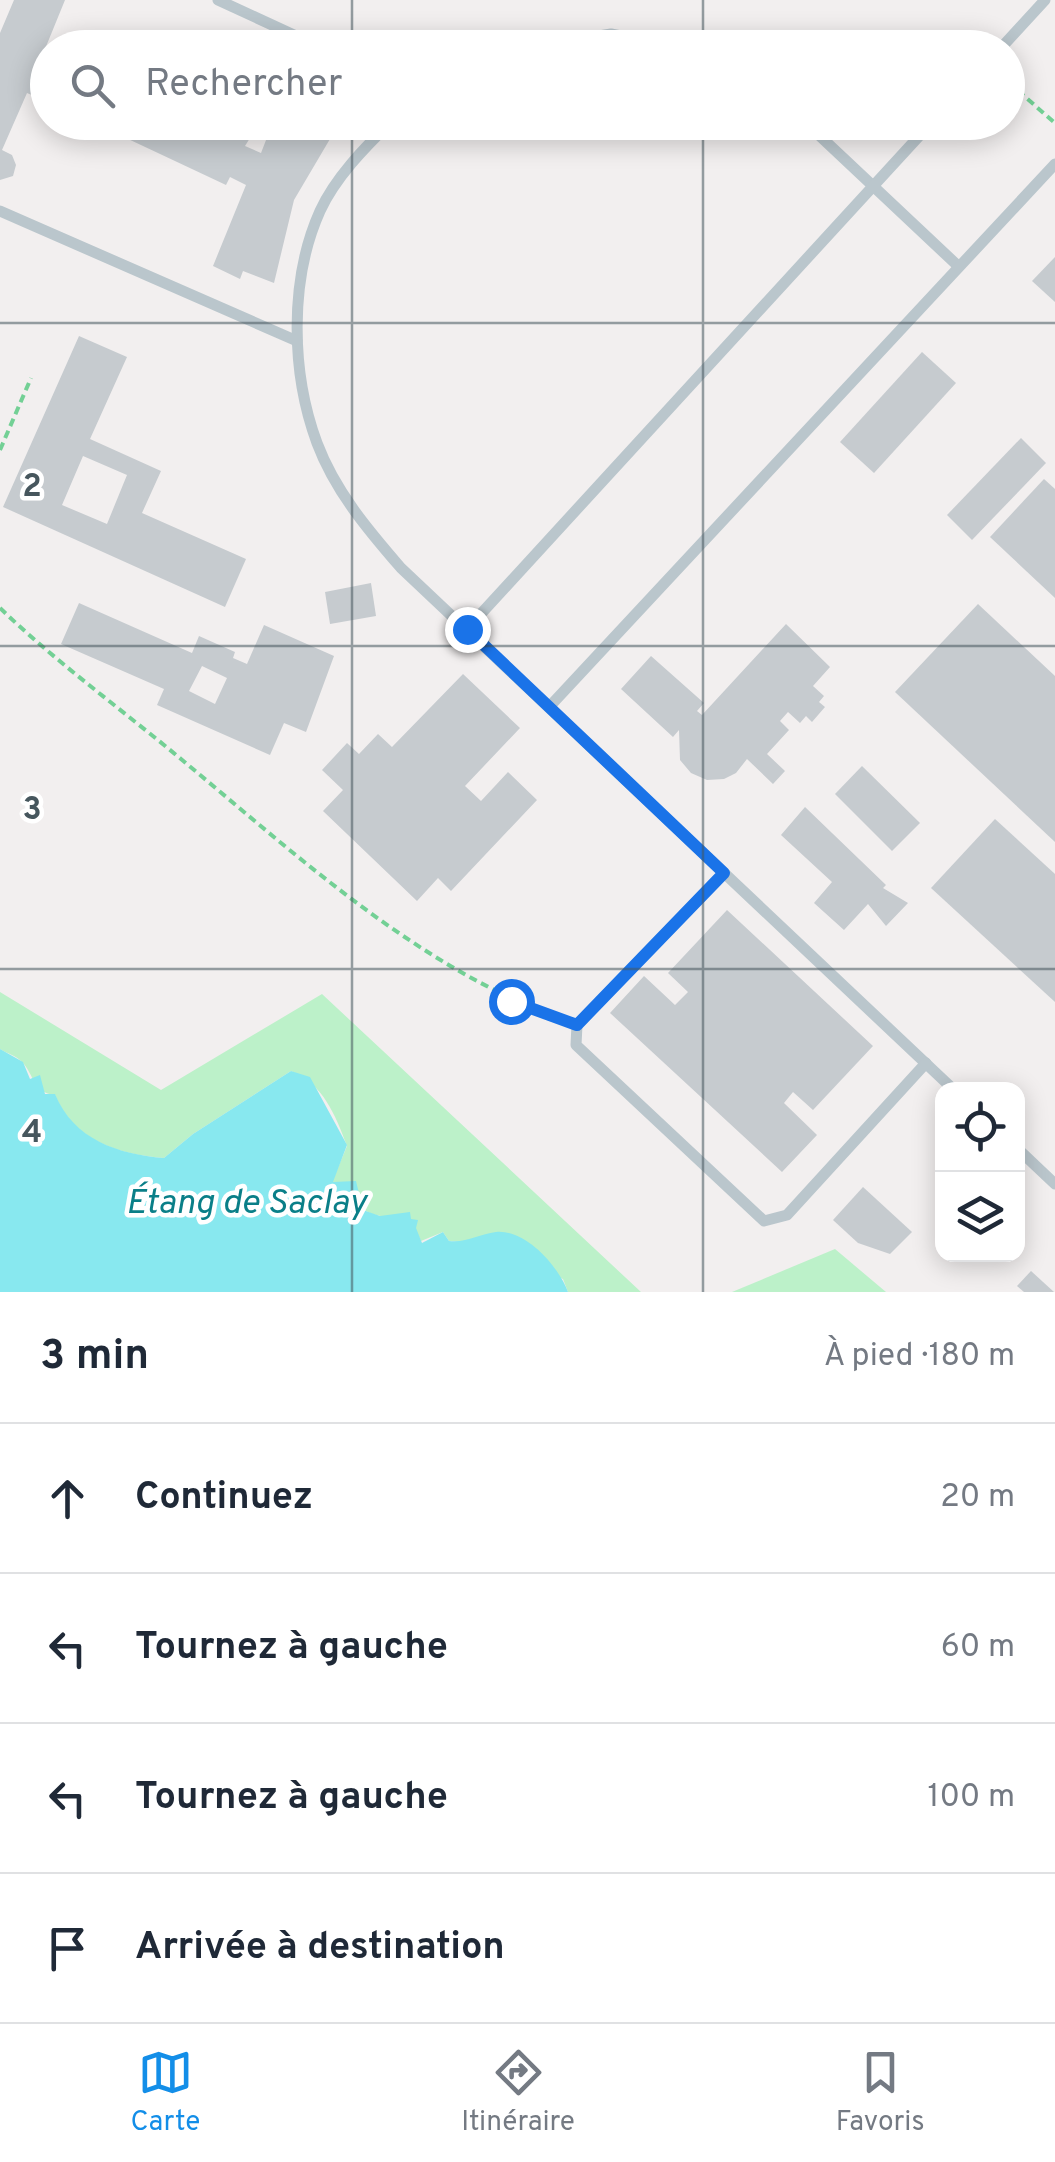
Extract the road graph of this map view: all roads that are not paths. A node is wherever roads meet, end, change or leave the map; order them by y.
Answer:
1 (218, 0) edge
2 (1045, 0) edge
3 (283, 30) edge
4 (1018, 30) edge
5 (372, 140) edge
6 (823, 140) edge
7 (915, 140) edge
8 (1055, 164) edge
9 (871, 188) junction
10 (0, 211) edge
11 (957, 265) junction
12 (297, 340) junction
13 (467, 629) junction
14 (551, 706) junction
15 (724, 873) junction
16 (926, 1063) junction
17 (946, 1082) edge
18 (1025, 1156) edge
19 (1055, 1184) edge

1 - 3 lane
2 - 4 lane
5 - 12 lane
6 - 9 lane
7 - 9 lane
8 - 11 lane
9 - 11 lane
9 - 13 lane
10 - 12 lane
11 - 14 lane
12 - 13 lane
13 - 14 lane
14 - 15 lane
15 - 16 lane
15 - 16 lane
16 - 17 lane
18 - 19 lane

